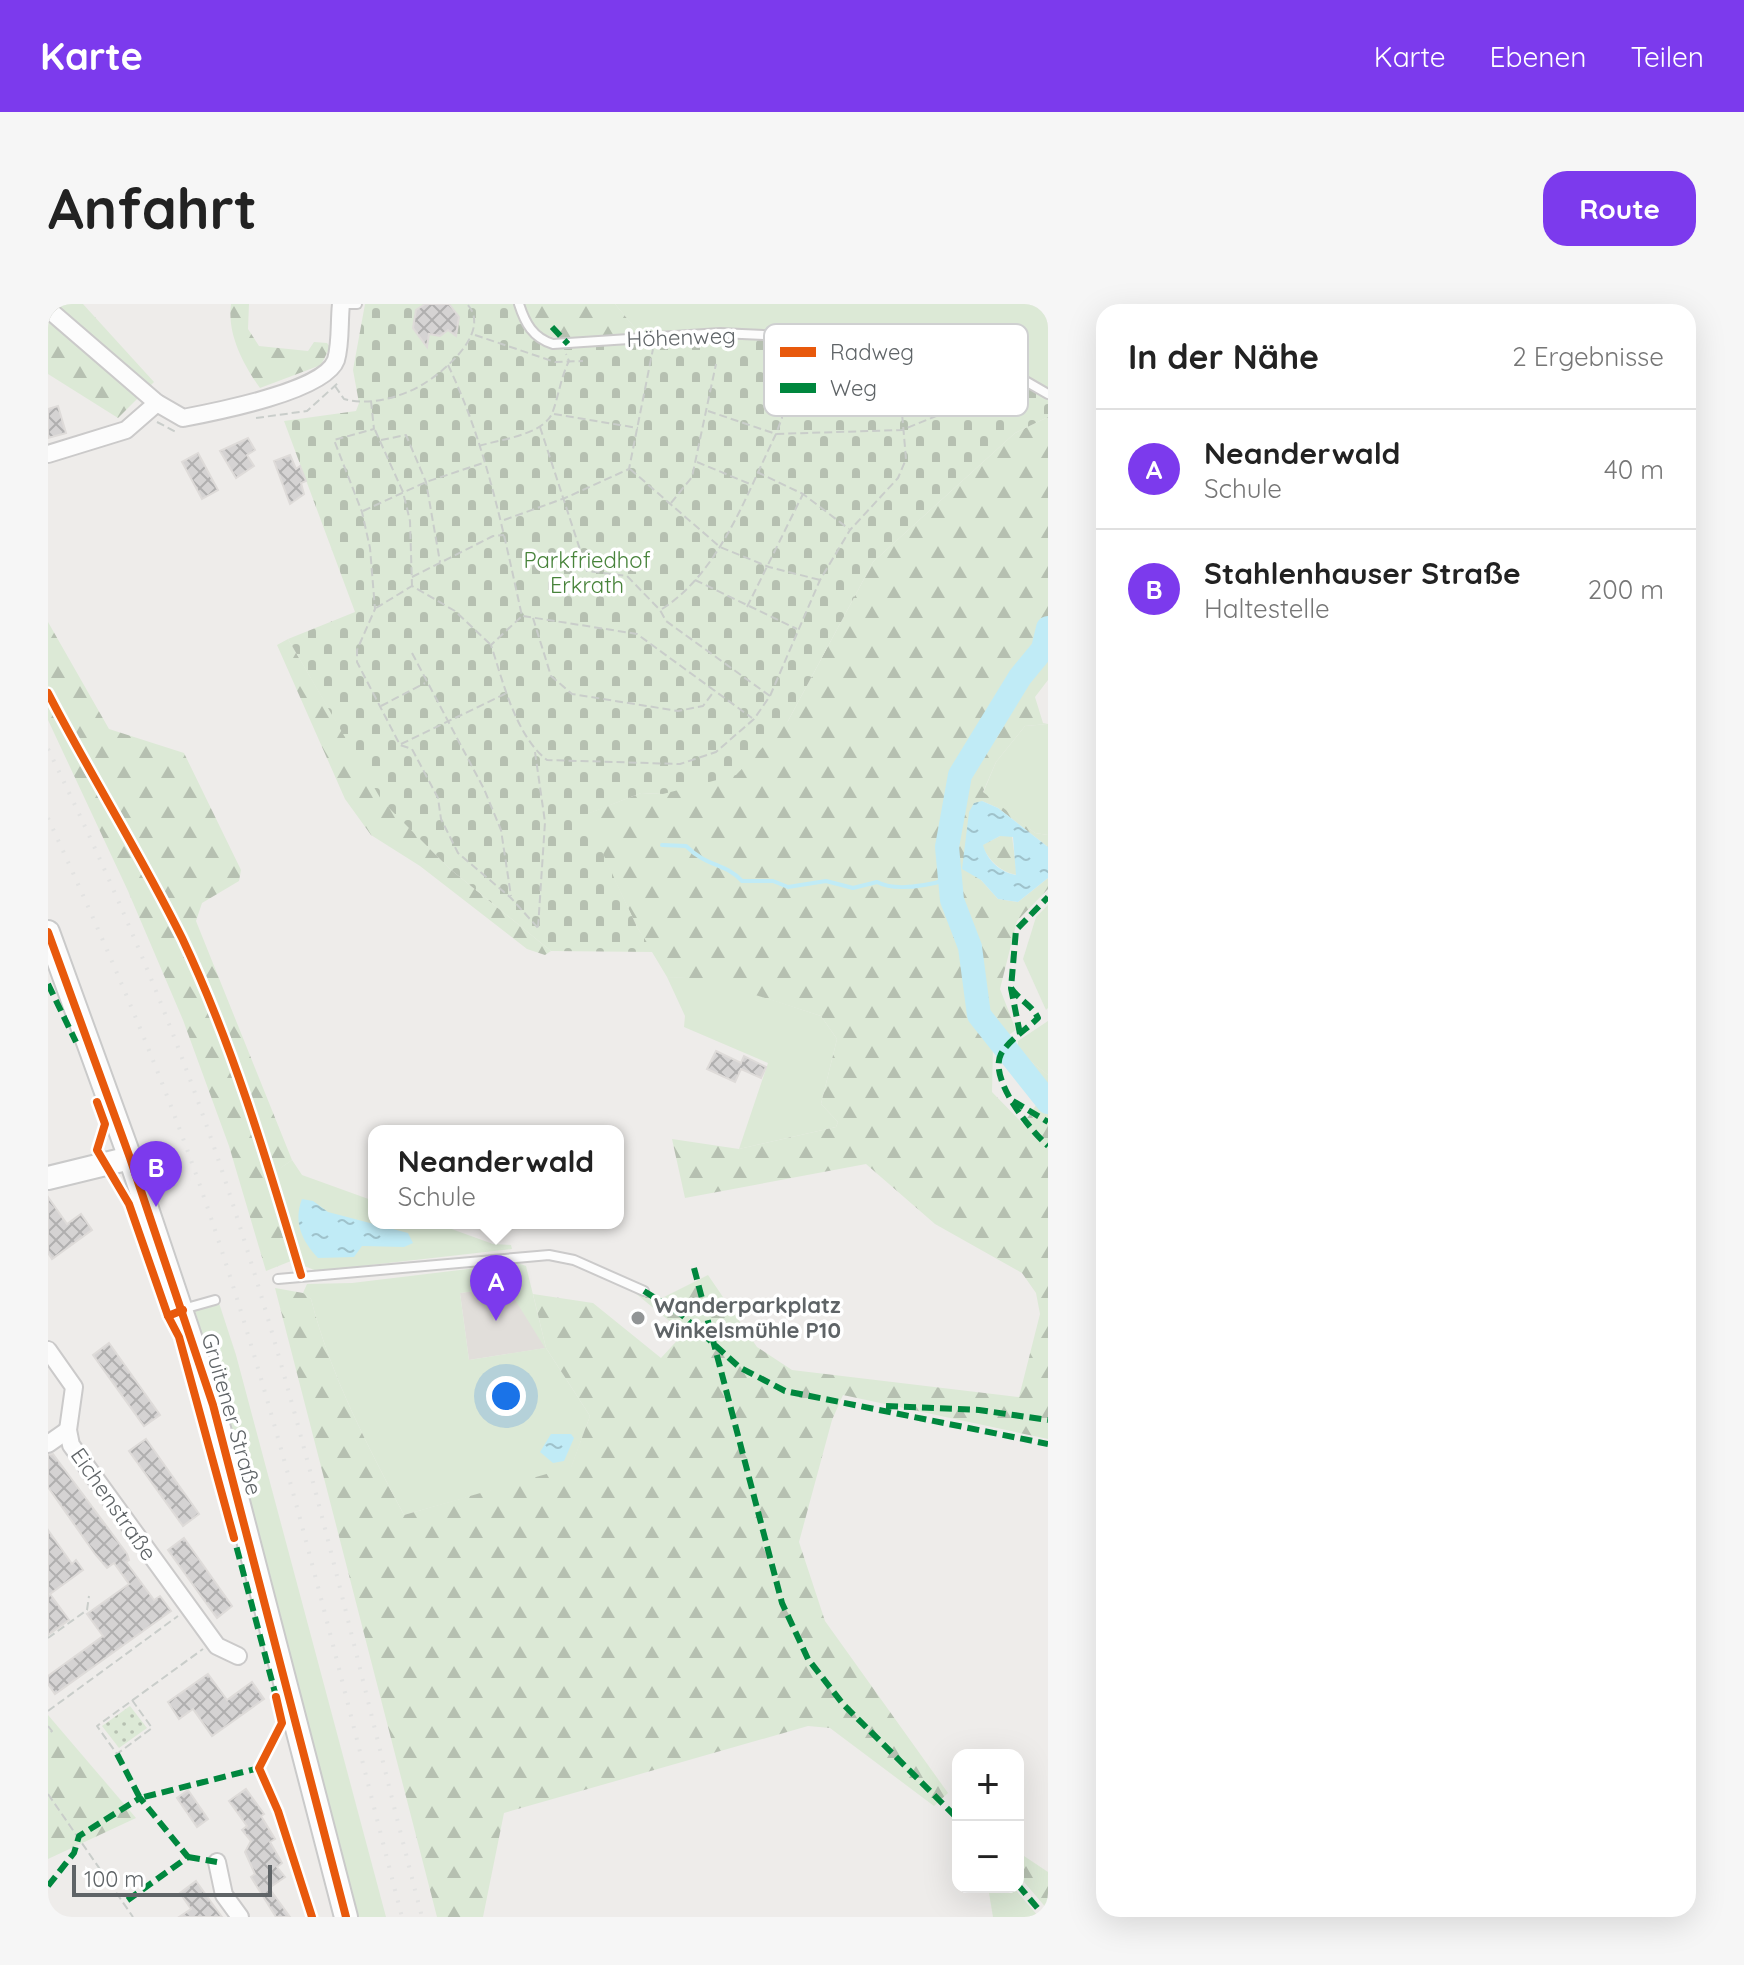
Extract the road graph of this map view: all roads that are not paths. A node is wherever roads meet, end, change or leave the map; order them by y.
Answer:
1 (341, 304) edge
2 (357, 304) edge
3 (519, 304) edge
4 (48, 309) edge
5 (764, 336) edge
6 (1028, 381) edge
7 (1048, 394) edge
8 (152, 409) junction
9 (48, 454) edge
10 (48, 932) edge
11 (130, 1158) junction
12 (48, 1178) edge
13 (278, 1279) dead end
14 (644, 1291) dead end
15 (215, 1300) dead end
16 (183, 1310) junction
17 (48, 1350) edge
18 (68, 1430) junction
19 (48, 1444) edge
20 (238, 1656) dead end
21 (217, 1862) dead end
22 (240, 1917) edge
23 (346, 1917) edge

1 - 2 lane
1 - 8 street
3 - 5 lane, Höhenweg
4 - 8 street
6 - 7 lane, Höhenweg
8 - 9 street
10 - 11 main road, Gruitener Straße
11 - 12 main road
11 - 16 main road, Gruitener Straße
13 - 14 lane
15 - 16 lane
16 - 23 main road, Gruitener Straße
17 - 18 street, Eichenstraße
18 - 19 street
18 - 20 street, Eichenstraße
21 - 22 street

